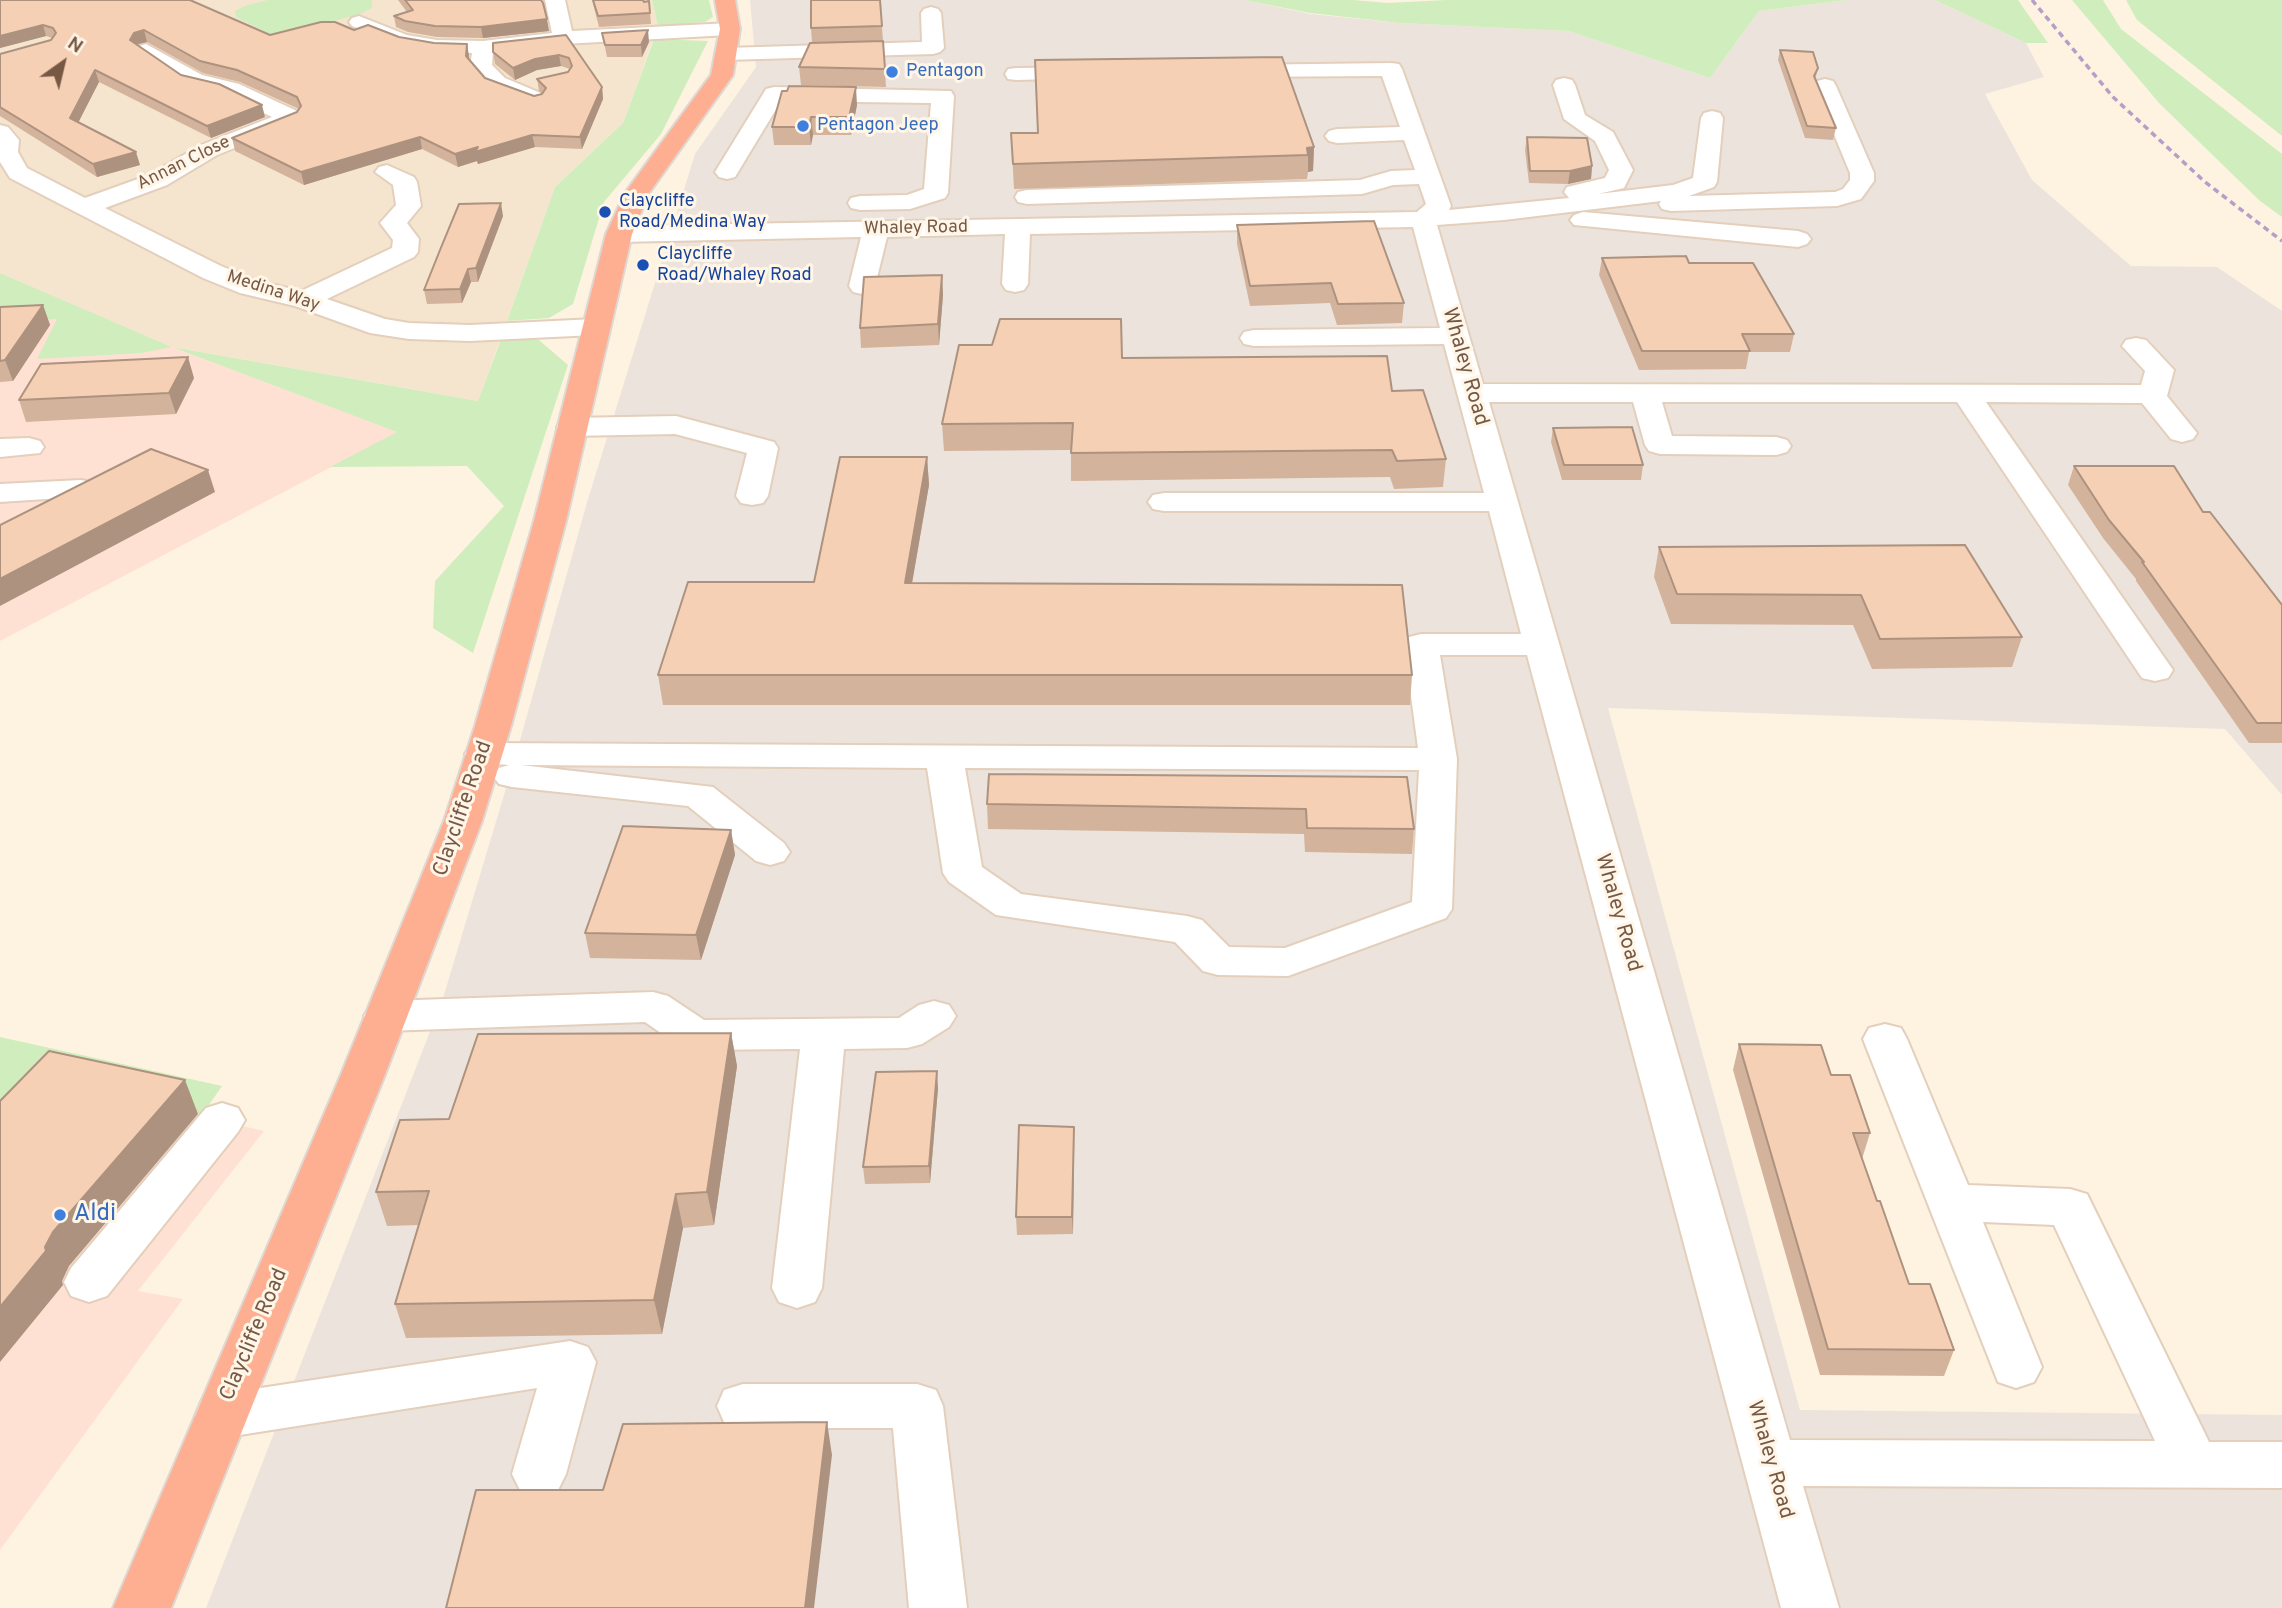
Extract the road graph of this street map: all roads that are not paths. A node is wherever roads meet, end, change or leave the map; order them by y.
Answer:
1 (555, 0) edge
2 (381, 10) dead end
3 (931, 13) dead end
4 (727, 28) edge
5 (563, 38) junction
6 (483, 47) junction
7 (146, 50) edge
8 (1210, 71) edge
9 (1113, 73) edge
10 (1016, 74) dead end
11 (1564, 85) dead end
12 (1825, 86) dead end
13 (529, 90) dead end
14 (1712, 118) dead end
15 (0, 132) edge
16 (1413, 133) junction
17 (1337, 136) dead end
18 (387, 172) dead end
19 (727, 172) dead end
20 (1429, 177) junction
21 (1027, 197) edge
22 (840, 204) dead end
23 (1573, 205) junction
24 (83, 207) junction
25 (776, 209) dead end
26 (1504, 214) junction
27 (1423, 219) junction
28 (1018, 227) junction
29 (876, 229) junction
30 (760, 232) junction
31 (619, 234) junction
32 (1798, 239) dead end
33 (1015, 284) dead end
34 (862, 286) edge
35 (304, 300) junction
36 (595, 327) junction
37 (1455, 336) junction
38 (1254, 338) dead end
39 (2137, 346) dead end
40 (1471, 393) junction
41 (1646, 393) junction
42 (1965, 393) junction
43 (2150, 394) junction
44 (572, 427) junction
45 (2182, 433) dead end
46 (1776, 446) dead end
47 (81, 489) edge
48 (0, 493) edge
49 (752, 496) dead end
50 (1164, 502) dead end
51 (1502, 502) junction
52 (1542, 645) junction
53 (2155, 670) dead end
54 (944, 757) junction
55 (1438, 760) junction
56 (481, 764) junction
57 (770, 852) dead end
58 (386, 1016) junction
59 (934, 1016) dead end
60 (824, 1034) junction
61 (1885, 1038) dead end
62 (222, 1120) dead end
63 (1951, 1203) junction
64 (89, 1282) dead end
65 (797, 1288) dead end
66 (2016, 1367) dead end
67 (743, 1406) dead end
68 (221, 1416) junction
69 (1769, 1463) junction
70 (2193, 1465) junction
71 (2282, 1465) edge
72 (539, 1474) dead end
73 (142, 1608) edge
74 (938, 1608) edge
75 (1810, 1608) edge

1 - 5 street
2 - 6 street
3 - 4 street
4 - 5 street
4 - 31 highway, Claycliffe Road
5 - 6 street
6 - 13 street
7 - 24 street, Annan Close
8 - 16 street
9 - 10 street
11 - 23 street
12 - 23 street
14 - 23 street
15 - 24 street, Medina Way
16 - 17 street
16 - 20 street
18 - 35 street
19 - 22 street
20 - 21 street
20 - 27 street
23 - 26 street
24 - 35 street, Medina Way
25 - 30 street
26 - 27 street, Whaley Road
26 - 32 street
27 - 28 street, Whaley Road
27 - 37 street, Whaley Road
28 - 29 street, Whaley Road
28 - 33 street
29 - 30 street, Whaley Road
29 - 34 street
30 - 31 street, Whaley Road
31 - 36 highway, Claycliffe Road
35 - 36 street, Medina Way
36 - 44 highway, Claycliffe Road
37 - 38 street
37 - 40 street, Whaley Road
39 - 43 street
40 - 41 street
40 - 51 street, Whaley Road
41 - 42 street
41 - 46 street
42 - 43 street
42 - 53 street
43 - 45 street
44 - 49 street
44 - 56 highway, Claycliffe Road
47 - 48 street
50 - 51 street
51 - 52 street, Whaley Road
52 - 55 street
52 - 69 street, Whaley Road
54 - 55 street
54 - 55 street
54 - 56 street
56 - 57 street
56 - 58 highway, Claycliffe Road
58 - 60 street
58 - 68 highway, Claycliffe Road
59 - 60 street
60 - 65 street
61 - 63 street
62 - 64 street
63 - 66 street
63 - 70 street
67 - 74 street
68 - 72 street
68 - 73 highway, Claycliffe Road
69 - 70 street
69 - 75 street, Whaley Road
70 - 71 street

